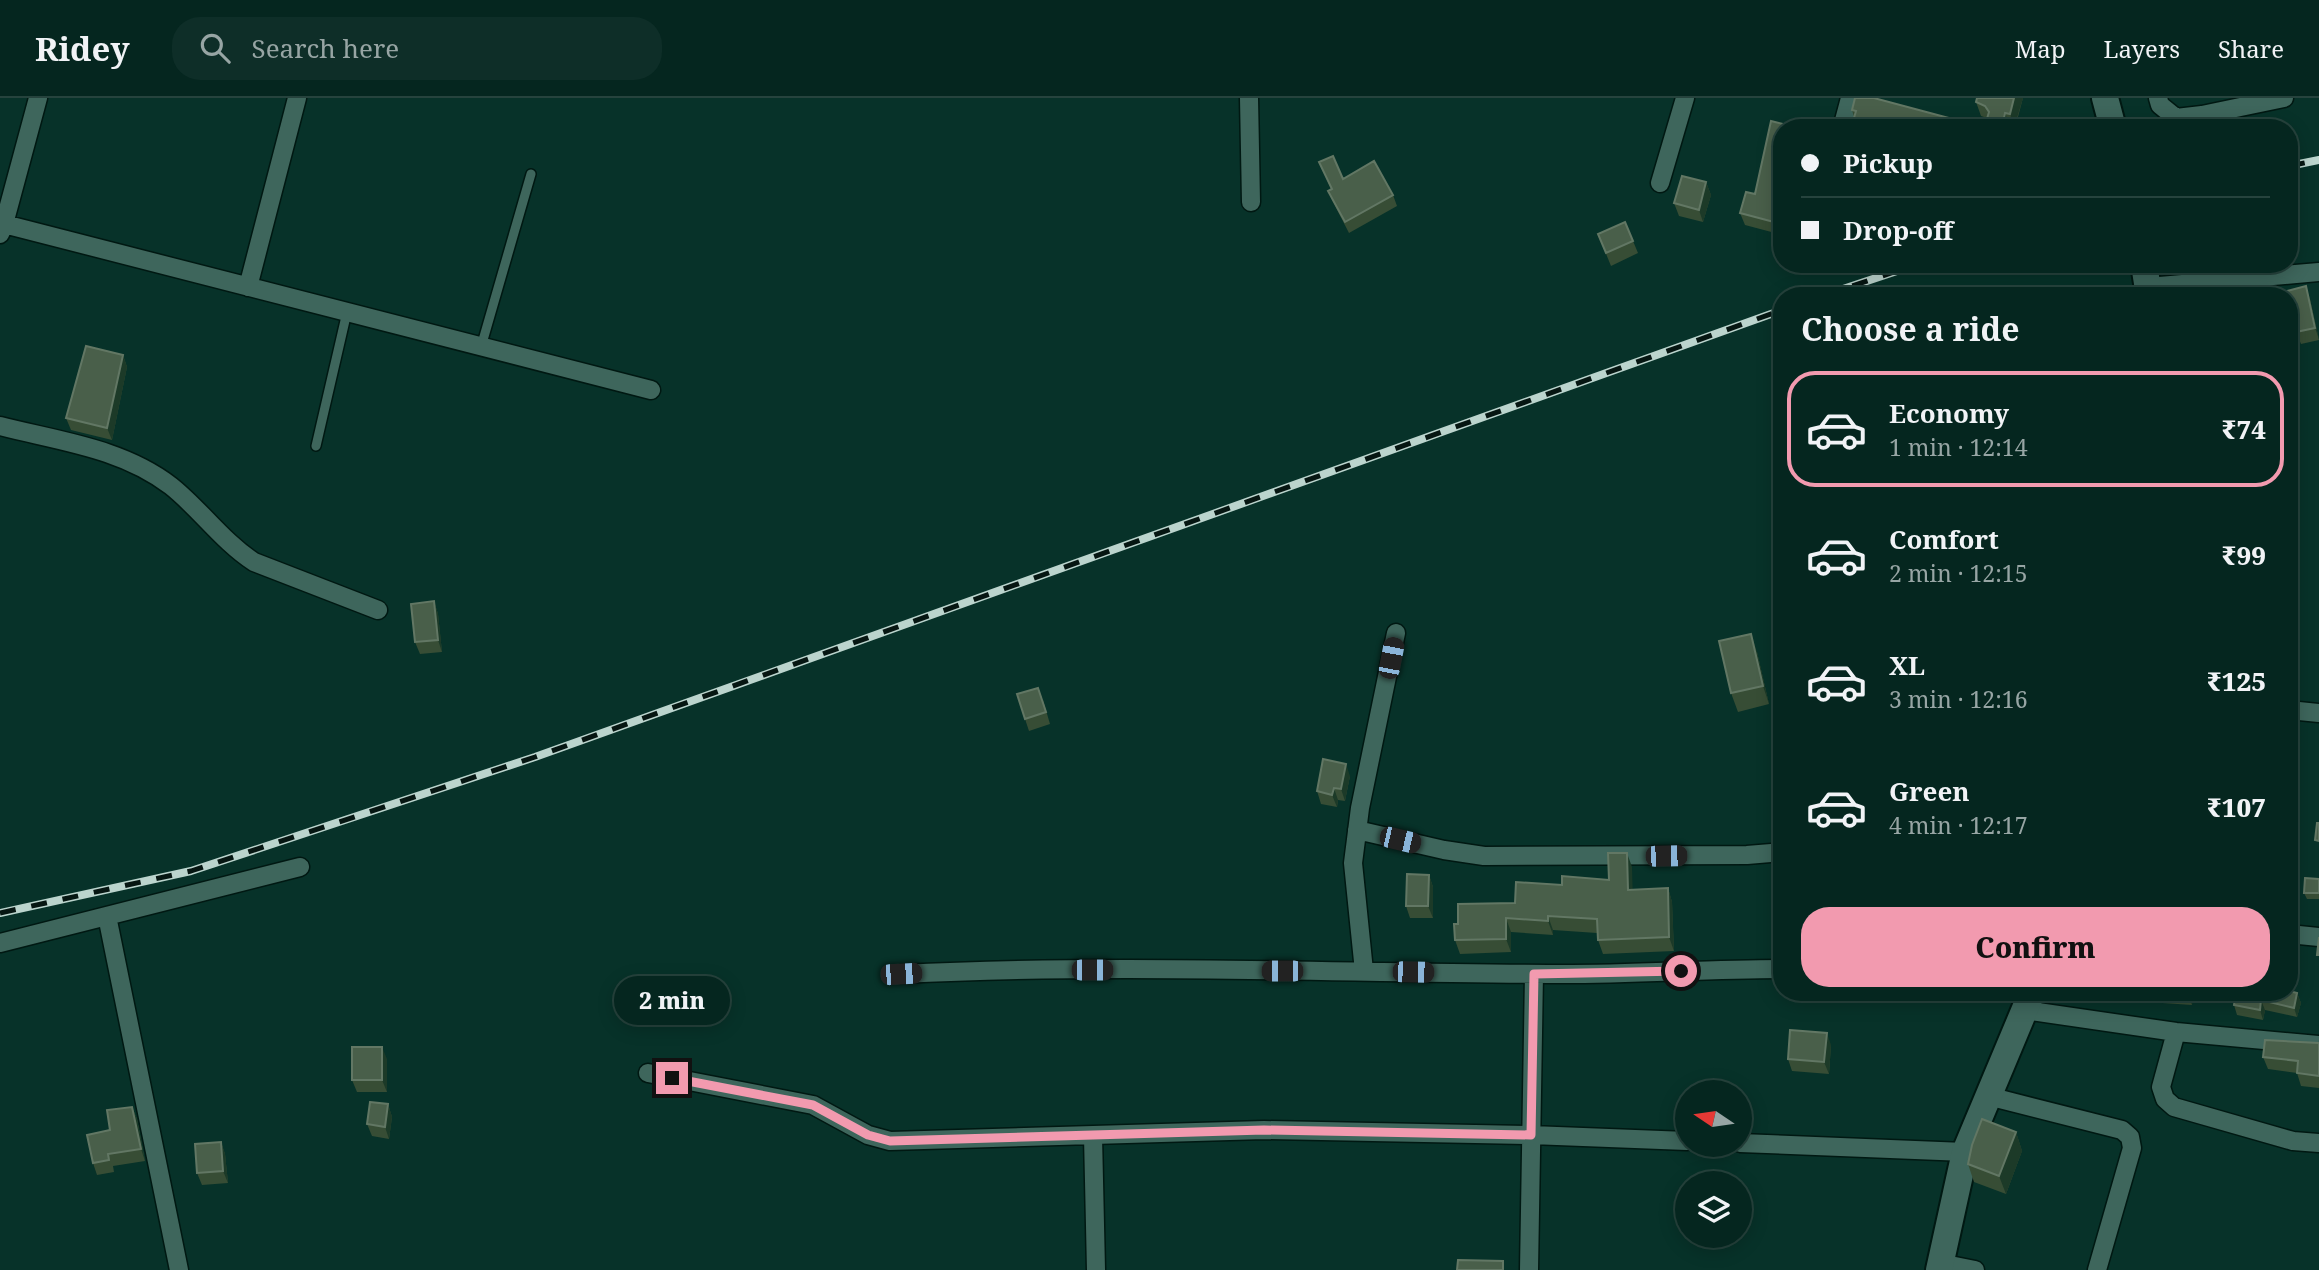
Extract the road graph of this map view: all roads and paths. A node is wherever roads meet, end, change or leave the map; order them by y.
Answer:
1 (38, 98) edge
2 (298, 98) edge
3 (1249, 98) edge
4 (1685, 98) edge
5 (1850, 98) edge
6 (2105, 98) edge
7 (2158, 98) edge
8 (2284, 98) edge
9 (1844, 119) edge
10 (2111, 119) edge
11 (531, 174) dead end
12 (1660, 183) dead end
13 (1251, 202) dead end
14 (2, 229) edge
15 (2319, 272) edge
16 (2147, 282) edge
17 (248, 287) junction
18 (347, 312) junction
19 (481, 347) junction
20 (651, 390) dead end
21 (0, 426) edge
22 (316, 446) dead end
23 (378, 610) dead end
24 (1396, 632) dead end
25 (2298, 711) edge
26 (2319, 713) edge
27 (1357, 830) junction
28 (1773, 853) edge
29 (300, 867) dead end
30 (107, 916) junction
31 (2298, 935) edge
32 (2319, 937) edge
33 (0, 943) edge
34 (1773, 969) edge
35 (1364, 971) junction
36 (901, 974) dead end
37 (1534, 974) junction
38 (2028, 1001) edge
39 (2176, 1032) junction
40 (2319, 1045) edge
41 (648, 1073) dead end
42 (1989, 1096) junction
43 (1531, 1135) junction
44 (1093, 1136) junction
45 (1675, 1141) edge
46 (1752, 1143) edge
47 (2319, 1143) edge
48 (1965, 1152) junction
49 (1939, 1267) edge
50 (179, 1270) edge
51 (1096, 1270) edge
52 (1529, 1270) edge
53 (1975, 1270) edge
54 (2098, 1270) edge

1 - 14 street
2 - 17 street
3 - 13 street
4 - 12 street
5 - 9 street
6 - 10 street
7 - 8 street
11 - 19 lane
14 - 17 street
15 - 16 street
17 - 18 street
18 - 19 street
18 - 22 lane
19 - 20 street
21 - 23 street
24 - 27 street
25 - 26 street
27 - 28 street
27 - 35 street
29 - 30 street
30 - 33 street
30 - 50 street
31 - 32 street
34 - 37 street
35 - 36 street
35 - 37 street
37 - 43 street
38 - 39 street
38 - 42 street
39 - 40 street
39 - 47 street
41 - 44 street
42 - 48 street
42 - 54 street
43 - 44 street
43 - 45 street
43 - 52 street
44 - 51 street
46 - 48 street
48 - 49 street
49 - 53 street

